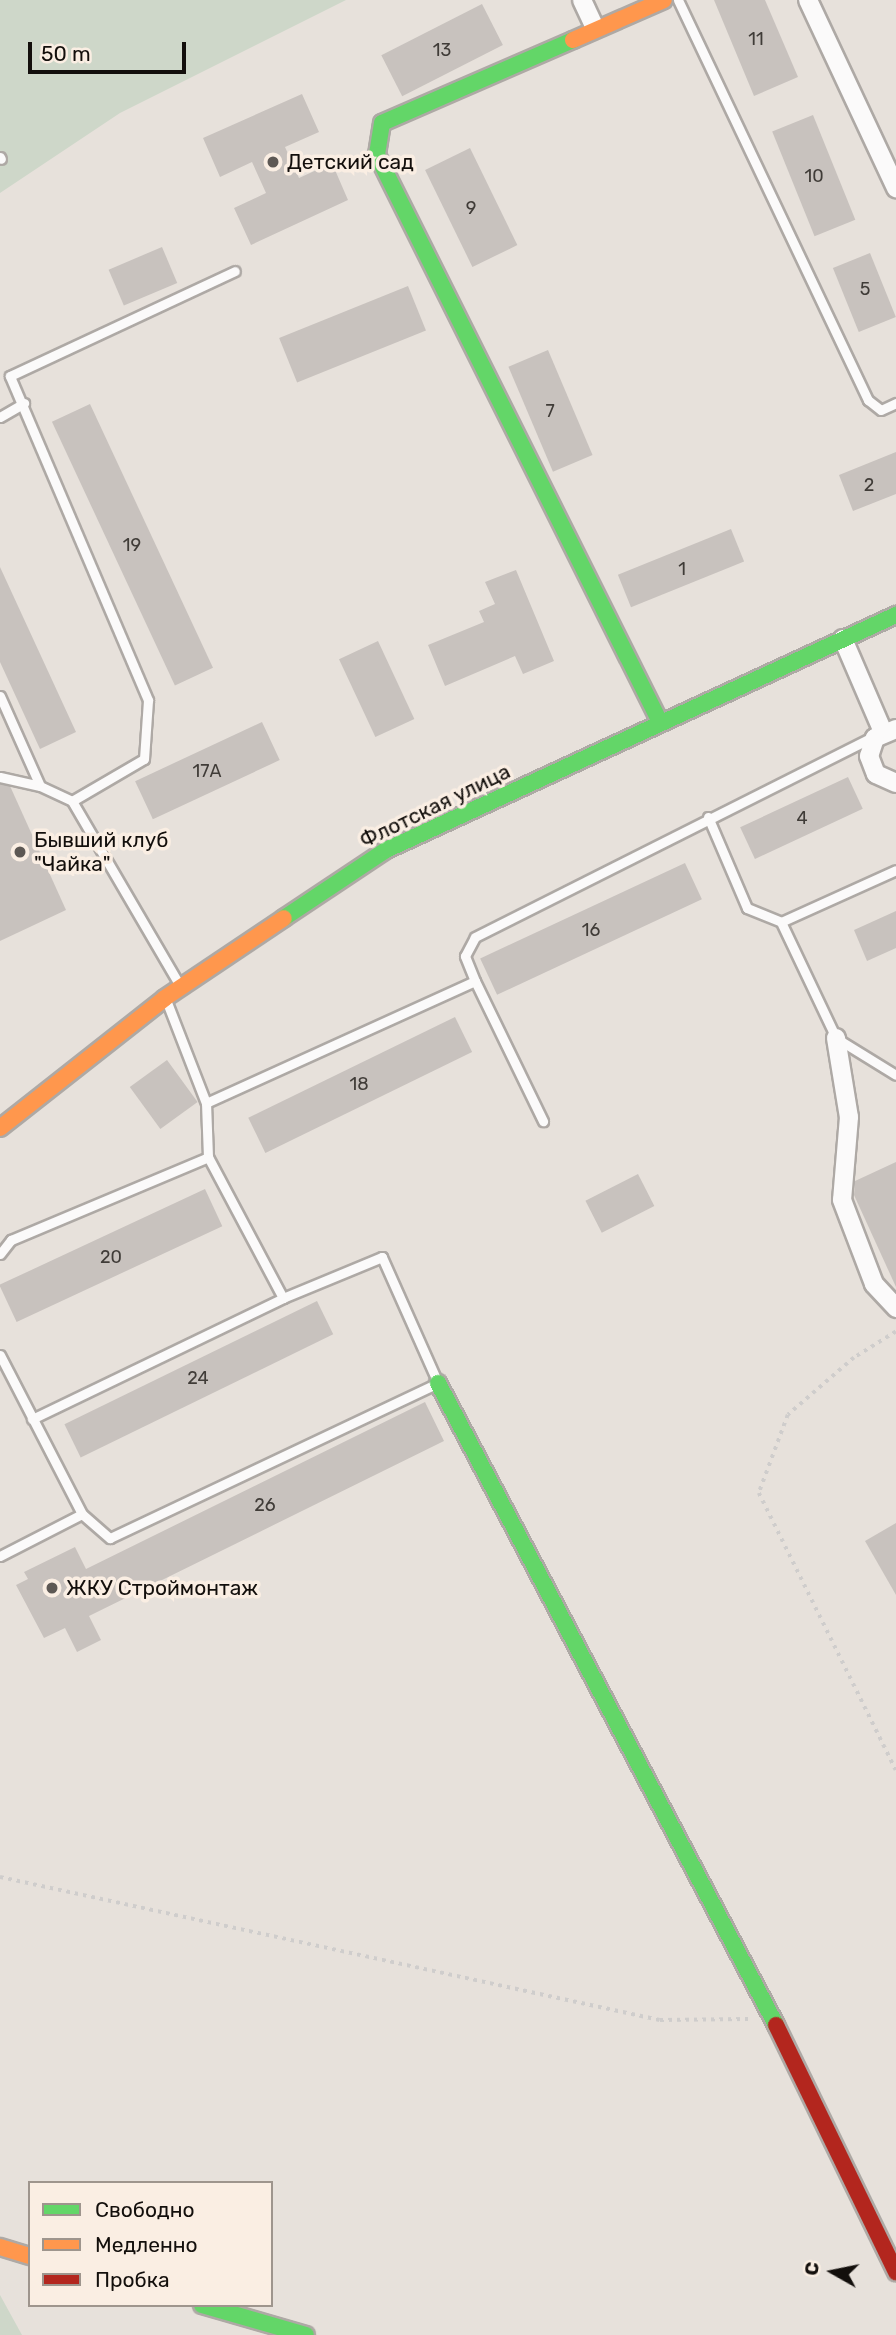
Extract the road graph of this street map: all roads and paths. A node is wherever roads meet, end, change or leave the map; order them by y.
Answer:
1 (582, 0) edge
2 (664, 0) edge
3 (677, 0) edge
4 (808, 0) edge
5 (595, 27) junction
6 (892, 166) edge
7 (896, 188) edge
8 (235, 271) dead end
9 (24, 403) junction
10 (896, 403) edge
11 (0, 416) edge
12 (896, 615) edge
13 (843, 639) junction
14 (0, 696) edge
15 (660, 722) junction
16 (889, 730) edge
17 (0, 777) edge
18 (896, 783) edge
19 (40, 786) junction
20 (72, 801) junction
21 (708, 817) junction
22 (896, 870) edge
23 (781, 922) junction
24 (475, 981) junction
25 (181, 987) junction
26 (165, 998) junction
27 (836, 1038) junction
28 (896, 1075) edge
29 (206, 1102) junction
30 (543, 1121) dead end
31 (0, 1128) edge
32 (208, 1157) junction
33 (0, 1254) edge
34 (283, 1298) junction
35 (896, 1308) edge
36 (896, 1332) edge
37 (0, 1355) edge
38 (438, 1383) junction
39 (32, 1419) junction
40 (82, 1514) junction
41 (0, 1556) edge
42 (896, 1770) edge
43 (0, 1877) edge
44 (771, 2015) junction
45 (1, 2254) edge
46 (28, 2256) edge
47 (896, 2272) edge
48 (209, 2307) edge
49 (306, 2335) edge

1 - 5 street
2 - 5 street
3 - 10 lane
4 - 6 street
5 - 15 street
6 - 7 street
8 - 9 lane
9 - 11 lane
9 - 20 lane
12 - 13 street, Флотская улица
13 - 15 street, Флотская улица
13 - 16 street
14 - 19 lane
15 - 25 street, Флотская улица
16 - 18 street
16 - 21 lane
17 - 19 lane
19 - 20 lane
20 - 25 lane
21 - 23 lane
21 - 24 lane
22 - 23 lane
23 - 27 lane
24 - 29 lane
24 - 30 lane
25 - 26 street, Флотская улица
26 - 29 lane
26 - 31 street, Флотская улица
27 - 28 lane
27 - 35 street
29 - 32 lane
32 - 33 lane
32 - 34 lane
34 - 38 lane
34 - 39 lane
36 - 42 path
37 - 39 lane
38 - 40 lane
38 - 44 street
39 - 40 lane
40 - 41 lane
43 - 44 path
44 - 47 street
45 - 46 street
48 - 49 street

